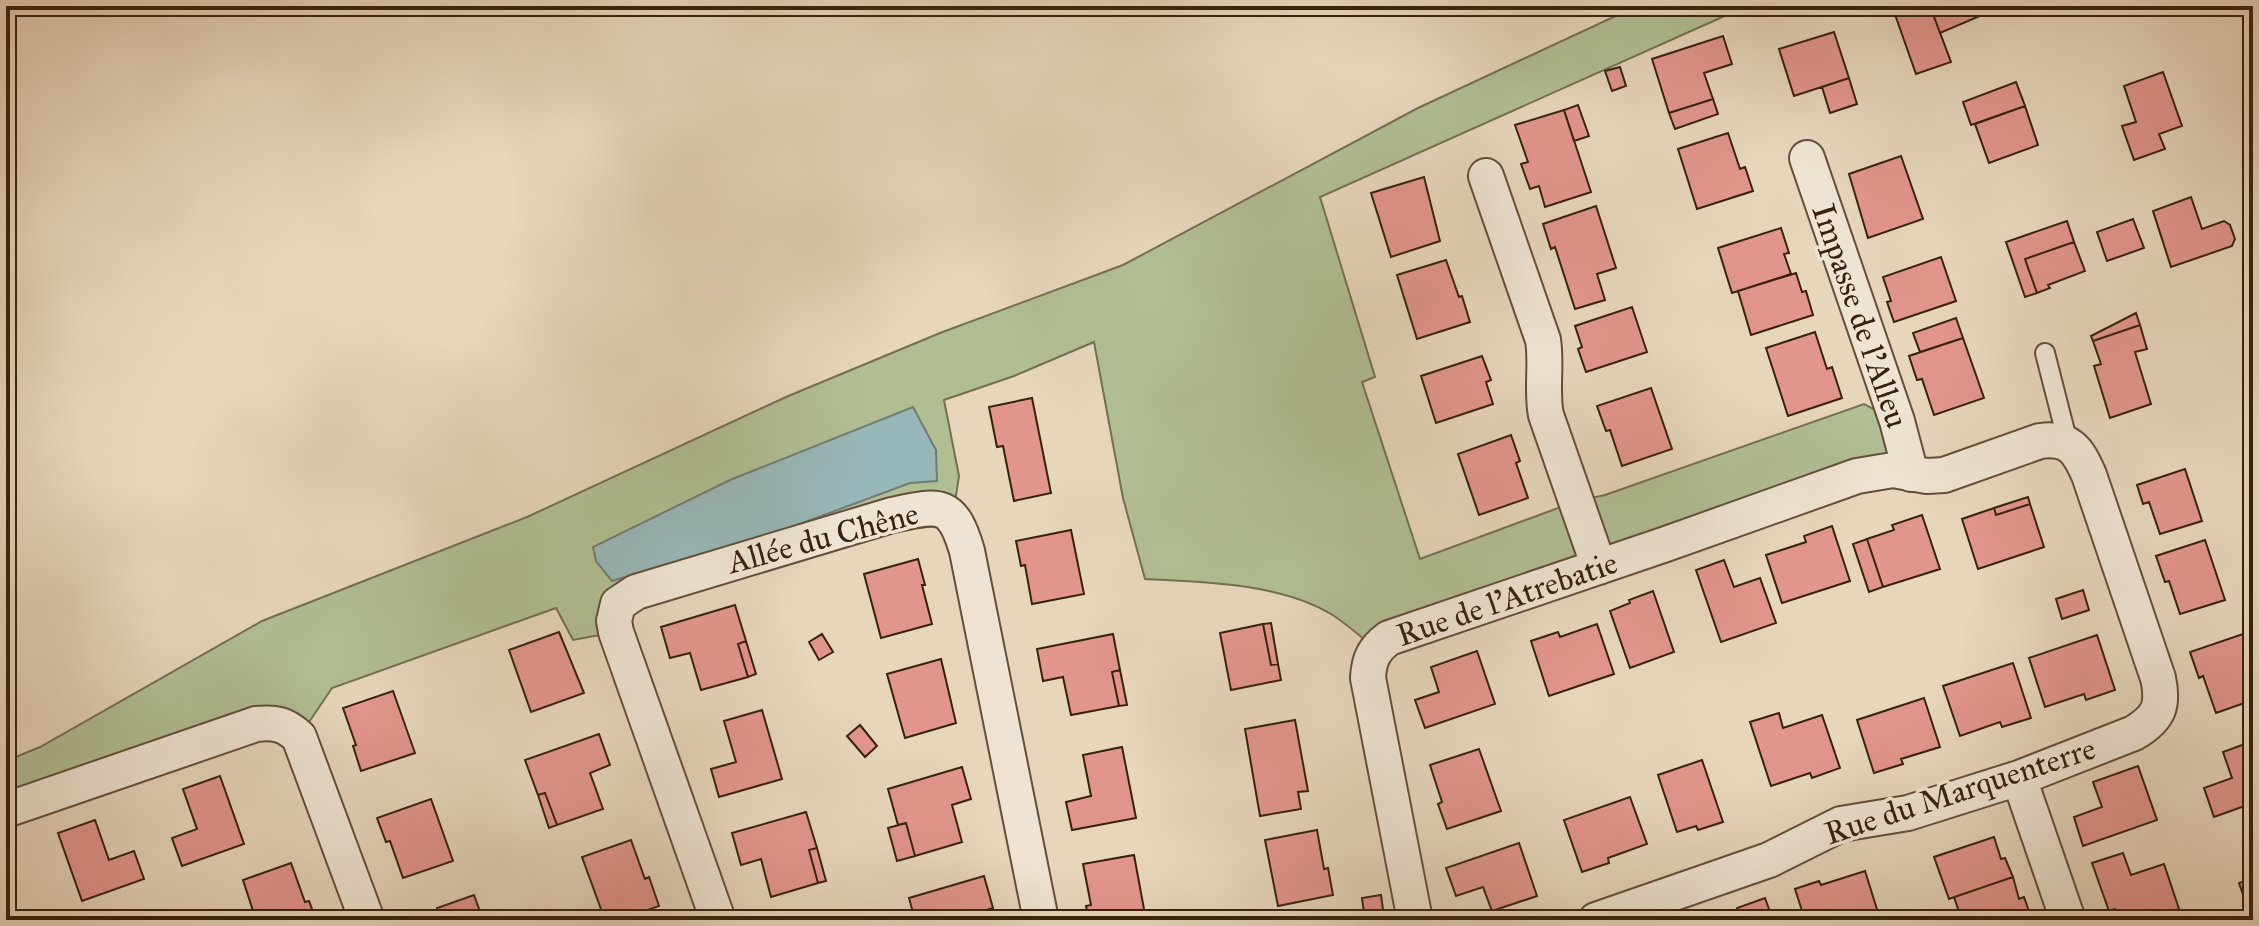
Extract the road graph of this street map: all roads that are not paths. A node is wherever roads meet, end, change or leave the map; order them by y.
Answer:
1 (1808, 157) dead end
2 (1486, 176) dead end
3 (2045, 353) dead end
4 (2068, 443) junction
5 (1911, 474) junction
6 (1599, 567) junction
7 (2019, 778) junction
8 (6, 810) edge
9 (367, 920) edge
10 (718, 920) edge
11 (1041, 920) edge
12 (1415, 920) edge
13 (1596, 920) edge
14 (2068, 920) edge

1 - 5 street, Impasse de l'Alleu
2 - 6 street
3 - 4 lane
4 - 5 street
4 - 7 street, Rue du Marquenterre
5 - 6 street, Rue de l'Atrebatie
6 - 12 street, Rue de l'Atrebatie
7 - 13 street, Rue du Marquenterre
7 - 14 street
8 - 9 street
10 - 11 street, Allée du Chêne

